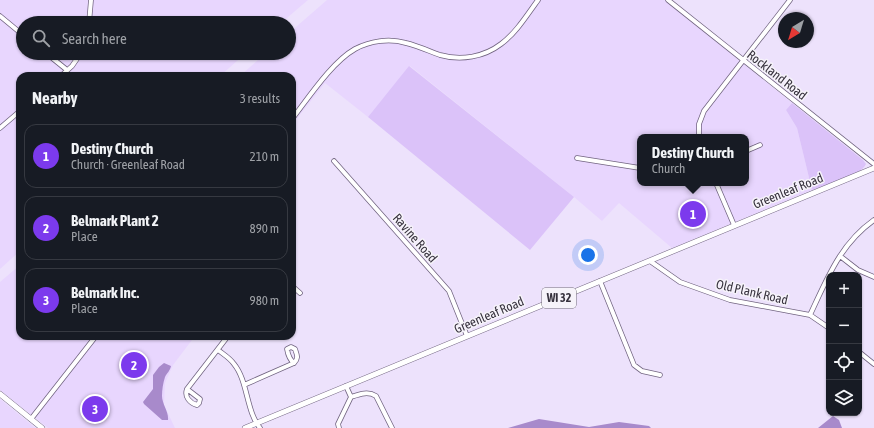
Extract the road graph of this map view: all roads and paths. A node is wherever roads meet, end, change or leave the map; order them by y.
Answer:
1 (91, 0) edge
2 (538, 0) edge
3 (668, 0) edge
4 (790, 0) edge
5 (0, 16) edge
6 (90, 16) edge
7 (16, 29) edge
8 (55, 60) edge
9 (75, 60) edge
10 (742, 60) junction
11 (67, 70) junction
12 (65, 72) edge
13 (16, 114) edge
14 (296, 114) edge
15 (0, 128) edge
16 (699, 134) edge
17 (760, 145) dead end
18 (749, 150) edge
19 (577, 158) dead end
20 (334, 160) dead end
21 (874, 164) edge
22 (637, 168) edge
23 (874, 168) edge
24 (717, 186) edge
25 (874, 220) edge
26 (734, 226) junction
27 (840, 256) junction
28 (650, 261) junction
29 (874, 277) edge
30 (600, 281) junction
31 (296, 290) edge
32 (300, 293) dead end
33 (810, 315) junction
34 (826, 326) edge
35 (467, 336) junction
36 (93, 340) edge
37 (225, 340) edge
38 (218, 350) junction
39 (862, 354) edge
40 (294, 363) dead end
41 (874, 364) edge
42 (660, 375) dead end
43 (244, 384) junction
44 (346, 386) junction
45 (187, 389) dead end
46 (0, 394) edge
47 (352, 397) junction
48 (31, 419) junction
49 (256, 423) junction
50 (42, 428) edge
51 (245, 428) edge
52 (260, 428) edge
53 (339, 428) edge
54 (392, 428) edge

1 - 6 street
2 - 14 street
3 - 10 street, Rockland Road
4 - 10 street
5 - 7 street
8 - 11 street
9 - 11 street
10 - 16 street
10 - 21 street, Rockland Road
11 - 12 street
13 - 15 street
17 - 18 street
19 - 22 street
20 - 35 street, Ravine Road
23 - 26 main road, Greenleaf Road / WI 32
24 - 26 street
25 - 27 street
26 - 28 main road, Greenleaf Road / WI 32
27 - 29 street
27 - 33 street
28 - 30 main road, Greenleaf Road / WI 32
28 - 33 street, Old Plank Road
30 - 35 main road, Greenleaf Road / WI 32
30 - 42 street
31 - 32 street
33 - 34 street, Old Plank Road
35 - 44 main road, Greenleaf Road / WI 32
36 - 48 street
37 - 38 street
38 - 43 street
38 - 45 street
39 - 41 street
40 - 43 street
43 - 49 street
44 - 47 street
44 - 49 main road, Greenleaf Road / WI 32
46 - 48 main road
47 - 53 street
47 - 54 street
48 - 50 main road
49 - 51 main road, Greenleaf Road / WI 32
49 - 52 street

